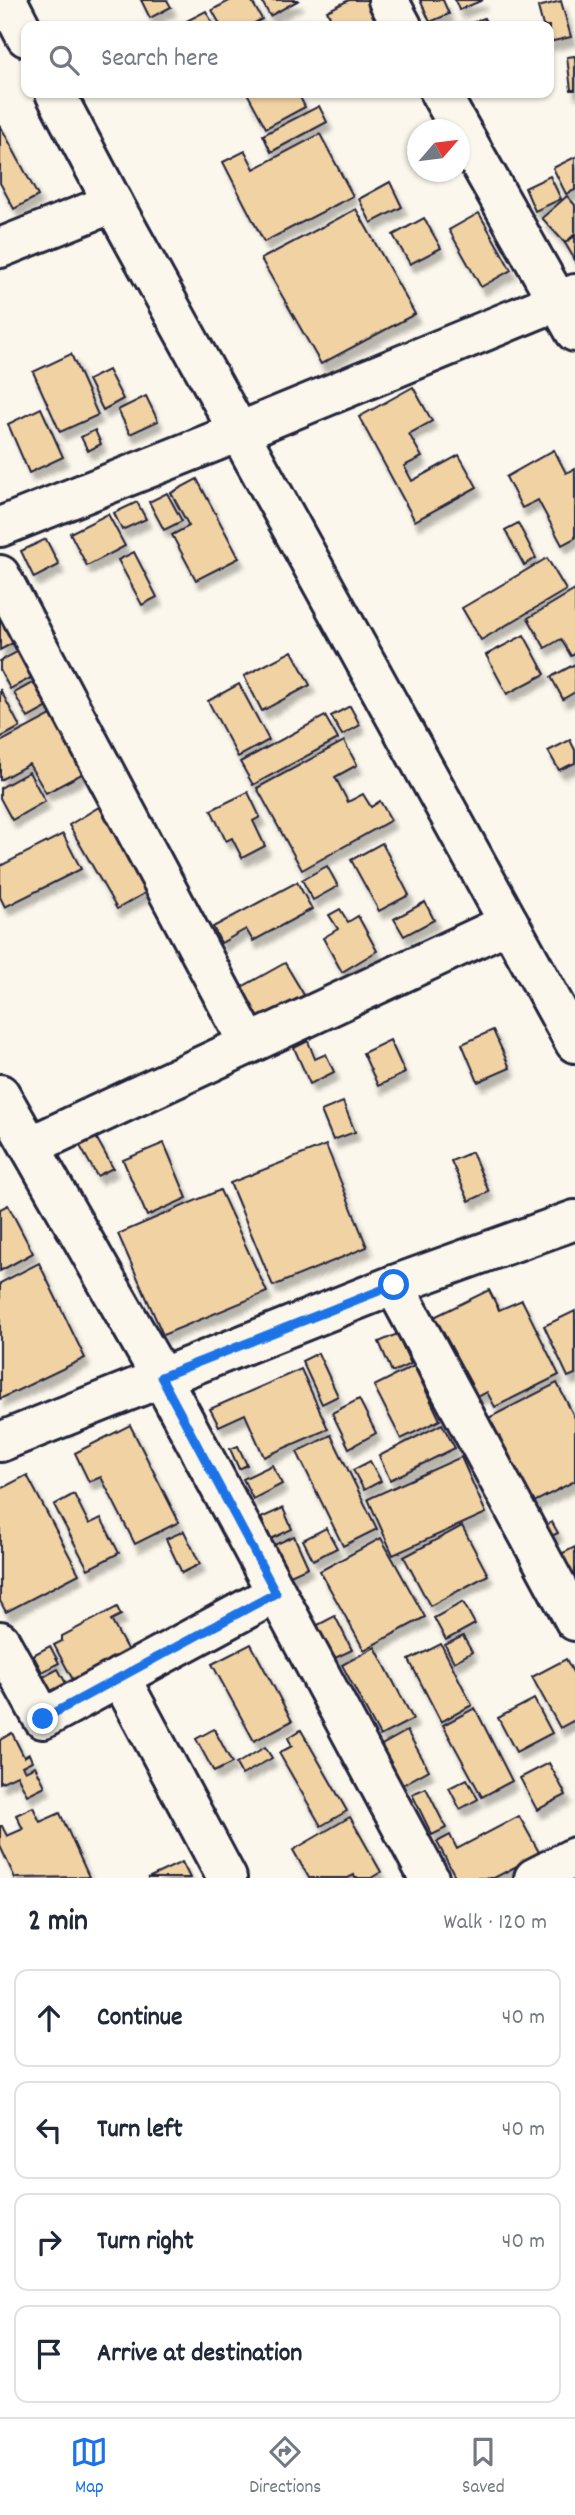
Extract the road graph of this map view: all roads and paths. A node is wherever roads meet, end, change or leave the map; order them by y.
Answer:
1 (7, 0) edge
2 (388, 0) edge
3 (399, 21) edge
4 (21, 27) edge
5 (58, 98) edge
6 (443, 98) edge
7 (113, 203) junction
8 (0, 248) edge
9 (569, 309) edge
10 (239, 432) junction
11 (0, 527) edge
12 (0, 576) edge
13 (509, 923) junction
14 (575, 1043) edge
15 (249, 1044) junction
16 (0, 1094) edge
17 (30, 1146) junction
18 (575, 1220) edge
19 (394, 1285) junction
20 (161, 1377) junction
21 (0, 1442) edge
22 (276, 1593) junction
23 (575, 1621) edge
24 (0, 1641) edge
25 (120, 1677) junction
26 (575, 1857) edge
27 (228, 1878) edge
28 (429, 1878) edge
29 (534, 1878) edge

1 - 4 street
2 - 3 street
5 - 7 street
6 - 9 street
7 - 8 street
7 - 10 street
9 - 10 street
10 - 11 street
10 - 13 street
12 - 15 street
13 - 14 street
13 - 15 street
15 - 17 street
16 - 17 street
17 - 20 street
18 - 19 street
19 - 20 street
19 - 23 street
20 - 21 street
20 - 22 street
22 - 25 street
22 - 28 street
24 - 25 street
25 - 27 street
26 - 29 street

